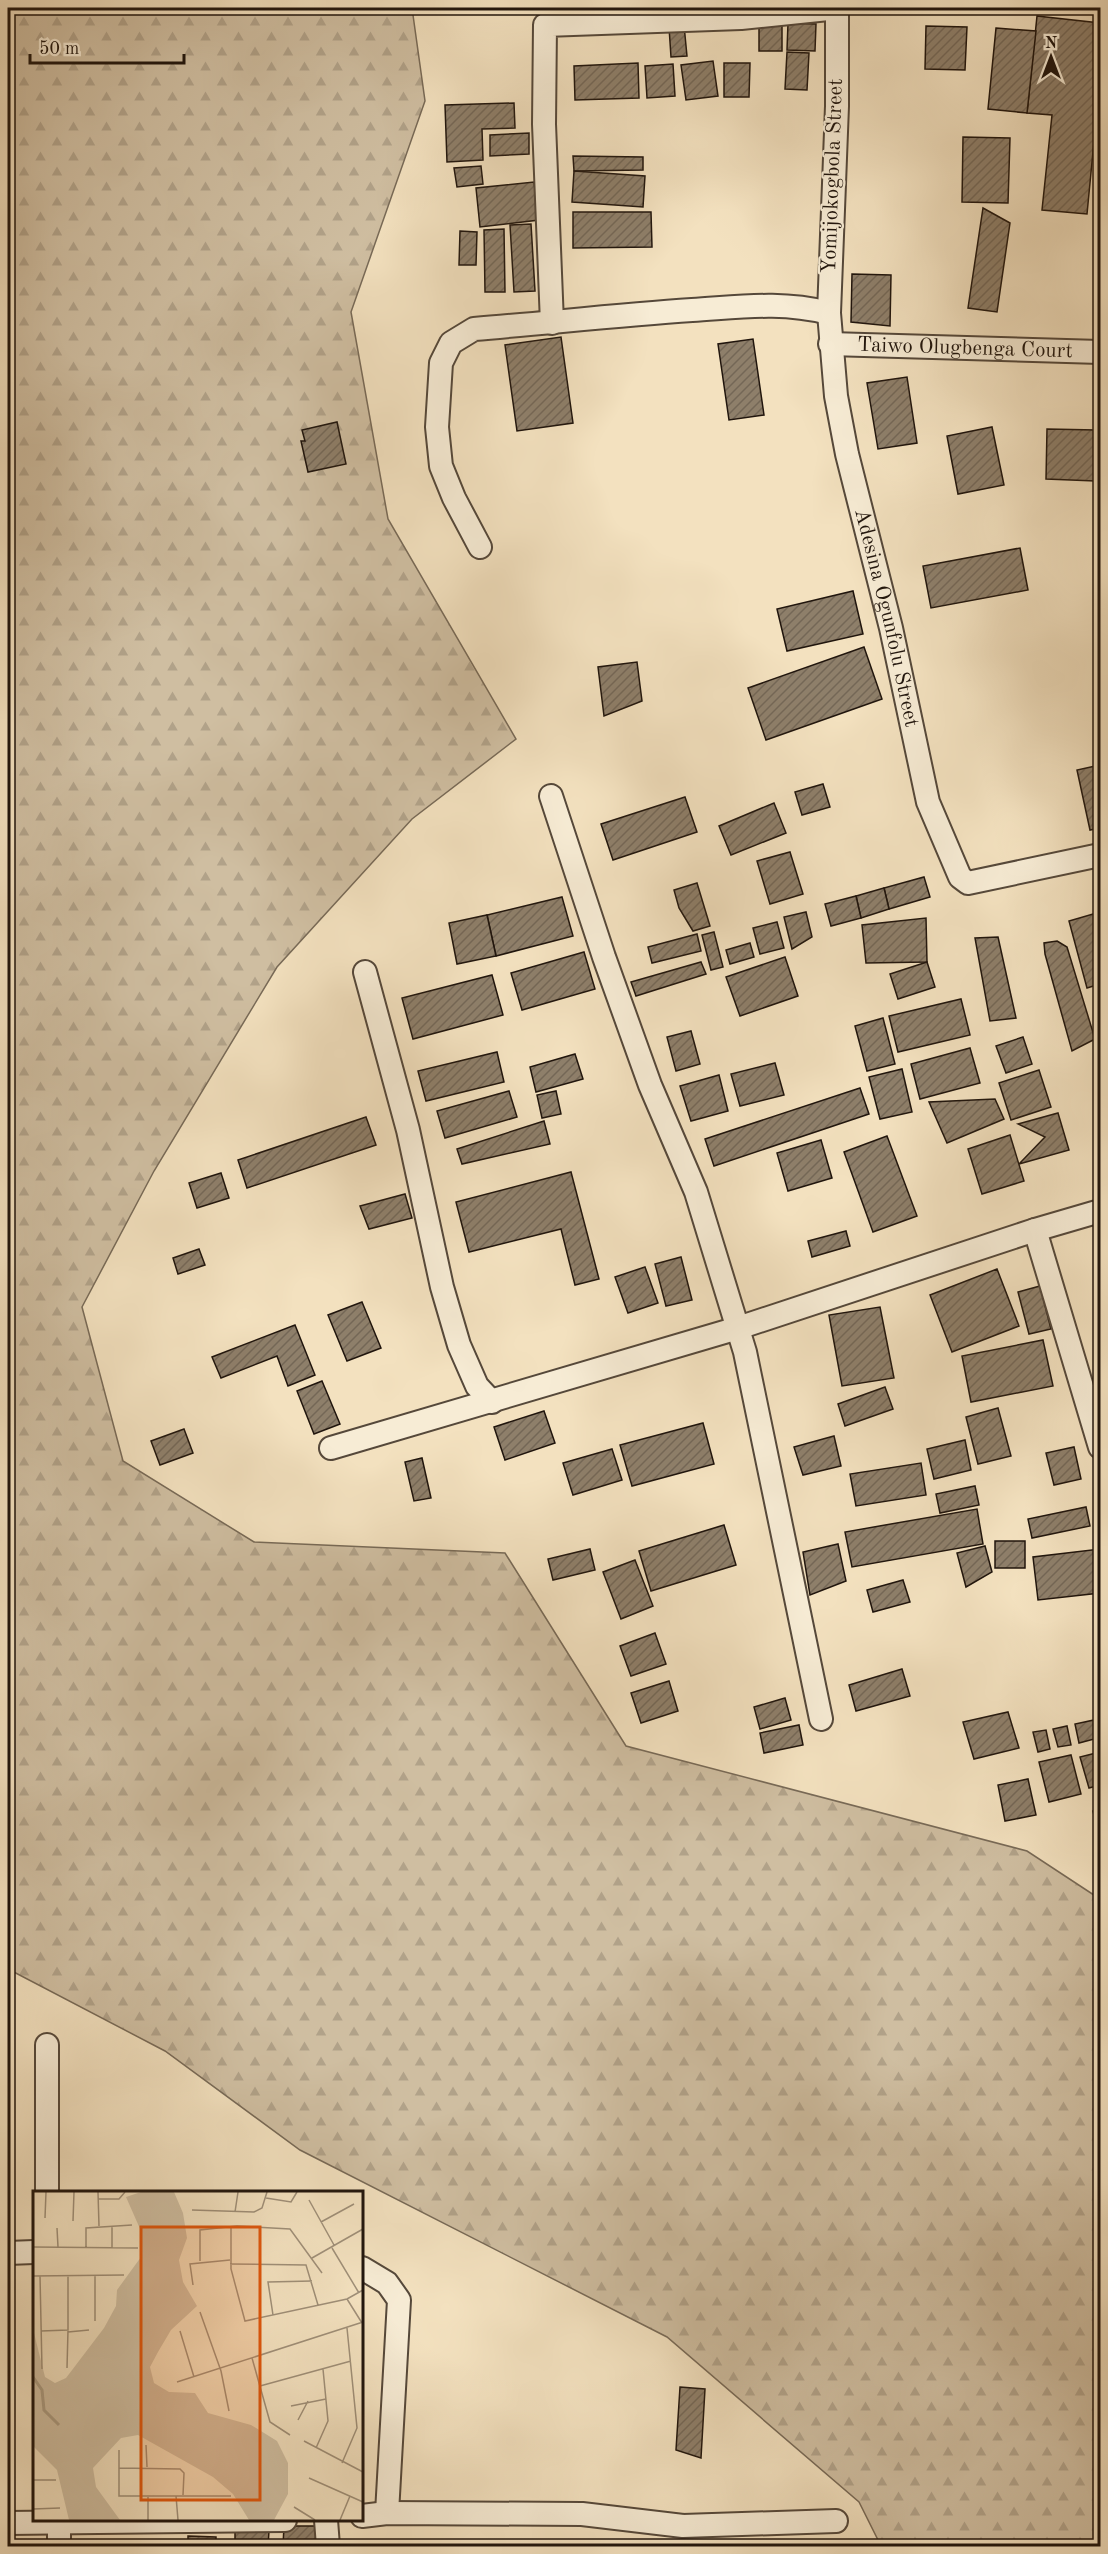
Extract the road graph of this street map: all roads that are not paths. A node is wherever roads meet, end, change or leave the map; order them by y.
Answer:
1 (837, 8) edge
2 (829, 313) junction
3 (552, 323) junction
4 (830, 344) junction
5 (1101, 352) edge
6 (480, 547) dead end
7 (551, 796) dead end
8 (1101, 855) edge
9 (365, 972) dead end
10 (1101, 1211) edge
11 (1035, 1230) junction
12 (738, 1328) junction
13 (492, 1402) junction
14 (331, 1448) dead end
15 (1101, 1448) edge
16 (821, 1719) dead end
17 (47, 2045) dead end
18 (48, 2191) edge
19 (33, 2252) edge
20 (8, 2253) edge
21 (363, 2269) edge
22 (387, 2513) junction
23 (363, 2516) edge
24 (228, 2521) edge
25 (326, 2521) edge
26 (836, 2522) dead end
27 (8, 2523) edge
28 (59, 2524) junction
29 (59, 2547) edge
30 (328, 2547) edge

1 - 2 street, Yomijokogbola Street
1 - 3 street
2 - 3 street
2 - 4 street, Yomijokogbola Street
3 - 6 street
4 - 5 street, Taiwo Olugbenga Court
4 - 8 street, Adesina Ogunfolu Street
7 - 12 street
9 - 13 street
10 - 11 street
11 - 12 street
11 - 15 street
12 - 13 street
12 - 16 street
13 - 14 street
17 - 18 street
19 - 20 street
21 - 22 street
22 - 23 street
22 - 26 street
24 - 28 street
25 - 30 street
27 - 28 street
28 - 29 street

